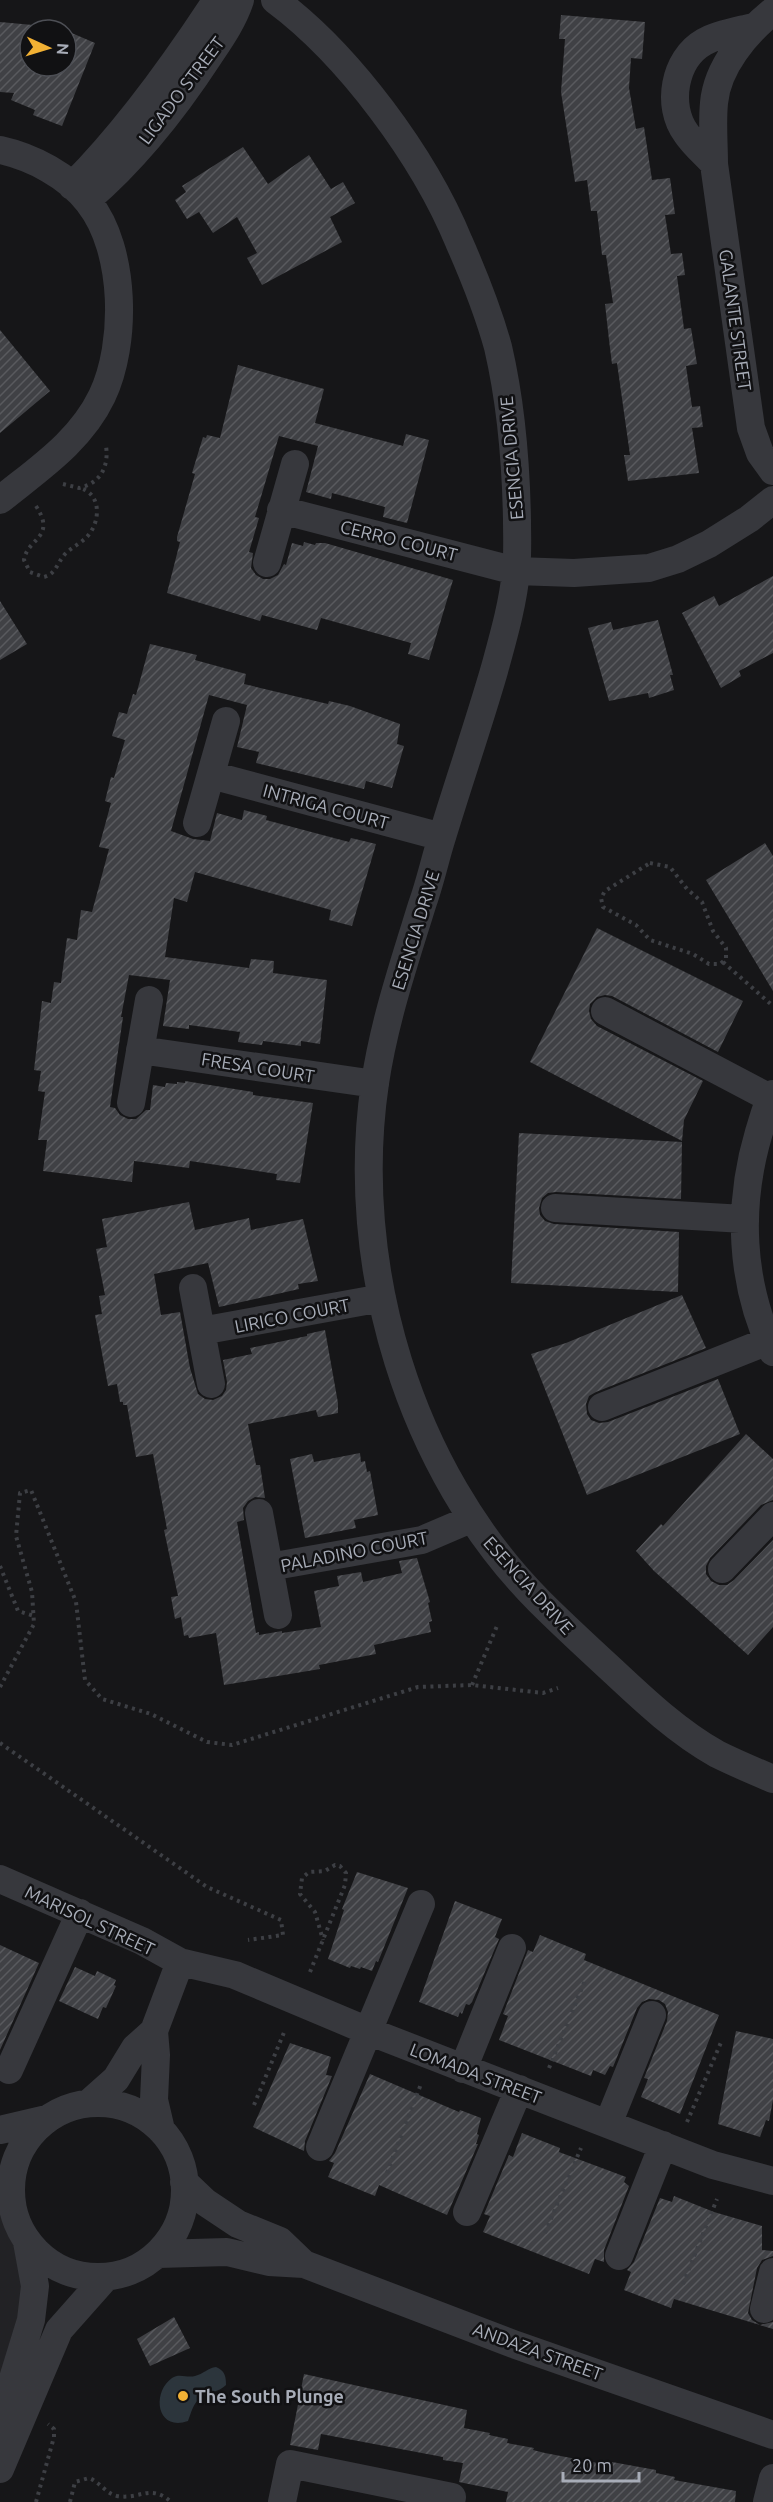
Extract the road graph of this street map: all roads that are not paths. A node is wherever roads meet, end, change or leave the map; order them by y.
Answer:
1 (220, 0) edge
2 (240, 0) edge
3 (275, 0) edge
4 (763, 19) edge
5 (0, 150) edge
6 (714, 164) junction
7 (80, 193) junction
8 (295, 464) dead end
9 (773, 471) edge
10 (0, 500) edge
11 (773, 500) edge
12 (281, 510) junction
13 (267, 563) dead end
14 (516, 571) junction
15 (226, 722) dead end
16 (211, 775) junction
17 (198, 822) dead end
18 (442, 837) junction
19 (149, 1000) dead end
20 (605, 1011) dead end
21 (140, 1050) junction
22 (375, 1084) junction
23 (771, 1096) edge
24 (131, 1102) dead end
25 (555, 1208) dead end
26 (744, 1219) junction
27 (193, 1288) dead end
28 (382, 1298) junction
29 (201, 1332) junction
30 (770, 1346) edge
31 (211, 1384) dead end
32 (602, 1407) dead end
33 (259, 1513) dead end
34 (773, 1516) edge
35 (471, 1520) junction
36 (269, 1567) junction
37 (722, 1569) dead end
38 (278, 1615) dead end
39 (773, 1779) edge
40 (0, 1879) edge
41 (421, 1904) dead end
42 (80, 1913) junction
43 (512, 1948) dead end
44 (180, 1962) junction
45 (652, 2015) dead end
46 (154, 2031) junction
47 (368, 2031) junction
48 (463, 2068) junction
49 (9, 2070) dead end
50 (519, 2089) junction
51 (89, 2103) junction
52 (47, 2119) junction
53 (608, 2124) junction
54 (0, 2130) edge
55 (161, 2130) junction
56 (663, 2145) junction
57 (320, 2147) dead end
58 (772, 2176) edge
59 (184, 2181) junction
60 (6, 2193) edge
61 (467, 2212) dead end
62 (27, 2242) junction
63 (158, 2254) junction
64 (619, 2256) dead end
65 (304, 2264) junction
66 (773, 2272) edge
67 (106, 2277) junction
68 (764, 2309) dead end
69 (0, 2421) edge
70 (773, 2435) edge
71 (0, 2469) edge
72 (773, 2478) edge
73 (460, 2500) edge
74 (282, 2502) edge
75 (767, 2502) edge

1 - 7 street, LIGADO STREET
2 - 7 street, LIGADO STREET
3 - 14 street, ESENCIA DRIVE
4 - 6 street, GALANTE STREET
4 - 6 street, GALANTE STREET
5 - 7 street
6 - 9 street, GALANTE STREET
7 - 10 street
8 - 12 street
11 - 14 street, CERRO COURT
12 - 13 street
12 - 14 street, CERRO COURT
14 - 18 street, ESENCIA DRIVE
15 - 16 street
16 - 17 street
16 - 18 street, INTRIGA COURT
18 - 22 street, ESENCIA DRIVE
19 - 21 street
20 - 23 street
21 - 22 street, FRESA COURT
21 - 24 street
22 - 28 street, ESENCIA DRIVE
23 - 26 street
25 - 26 street
26 - 30 street
27 - 29 street
28 - 29 street, LIRICO COURT
28 - 35 street, ESENCIA DRIVE
29 - 31 street
30 - 32 street
33 - 36 street, PALADINO COURT
34 - 37 street
35 - 36 street, PALADINO COURT
35 - 39 street, ESENCIA DRIVE
36 - 38 street, PALADINO COURT
40 - 42 street, MARISOL STREET
41 - 47 street
42 - 44 street, MARISOL STREET
42 - 49 street
43 - 48 street
44 - 46 street
44 - 47 street, LOMADA STREET
45 - 53 street
46 - 51 street
46 - 55 street
47 - 48 street, LOMADA STREET
47 - 57 street
48 - 50 street, LOMADA STREET
50 - 53 street, LOMADA STREET
50 - 61 street
51 - 52 street
51 - 55 street
52 - 54 street
52 - 60 street
53 - 56 street, LOMADA STREET
55 - 59 street
56 - 58 street, LOMADA STREET
56 - 64 street
59 - 63 street
59 - 65 street, ANDAZA STREET
60 - 62 street
62 - 67 street
62 - 69 street
63 - 65 street, ANDAZA STREET
63 - 67 street
65 - 70 street, ANDAZA STREET
66 - 68 street
67 - 71 street
72 - 75 street
73 - 74 street

